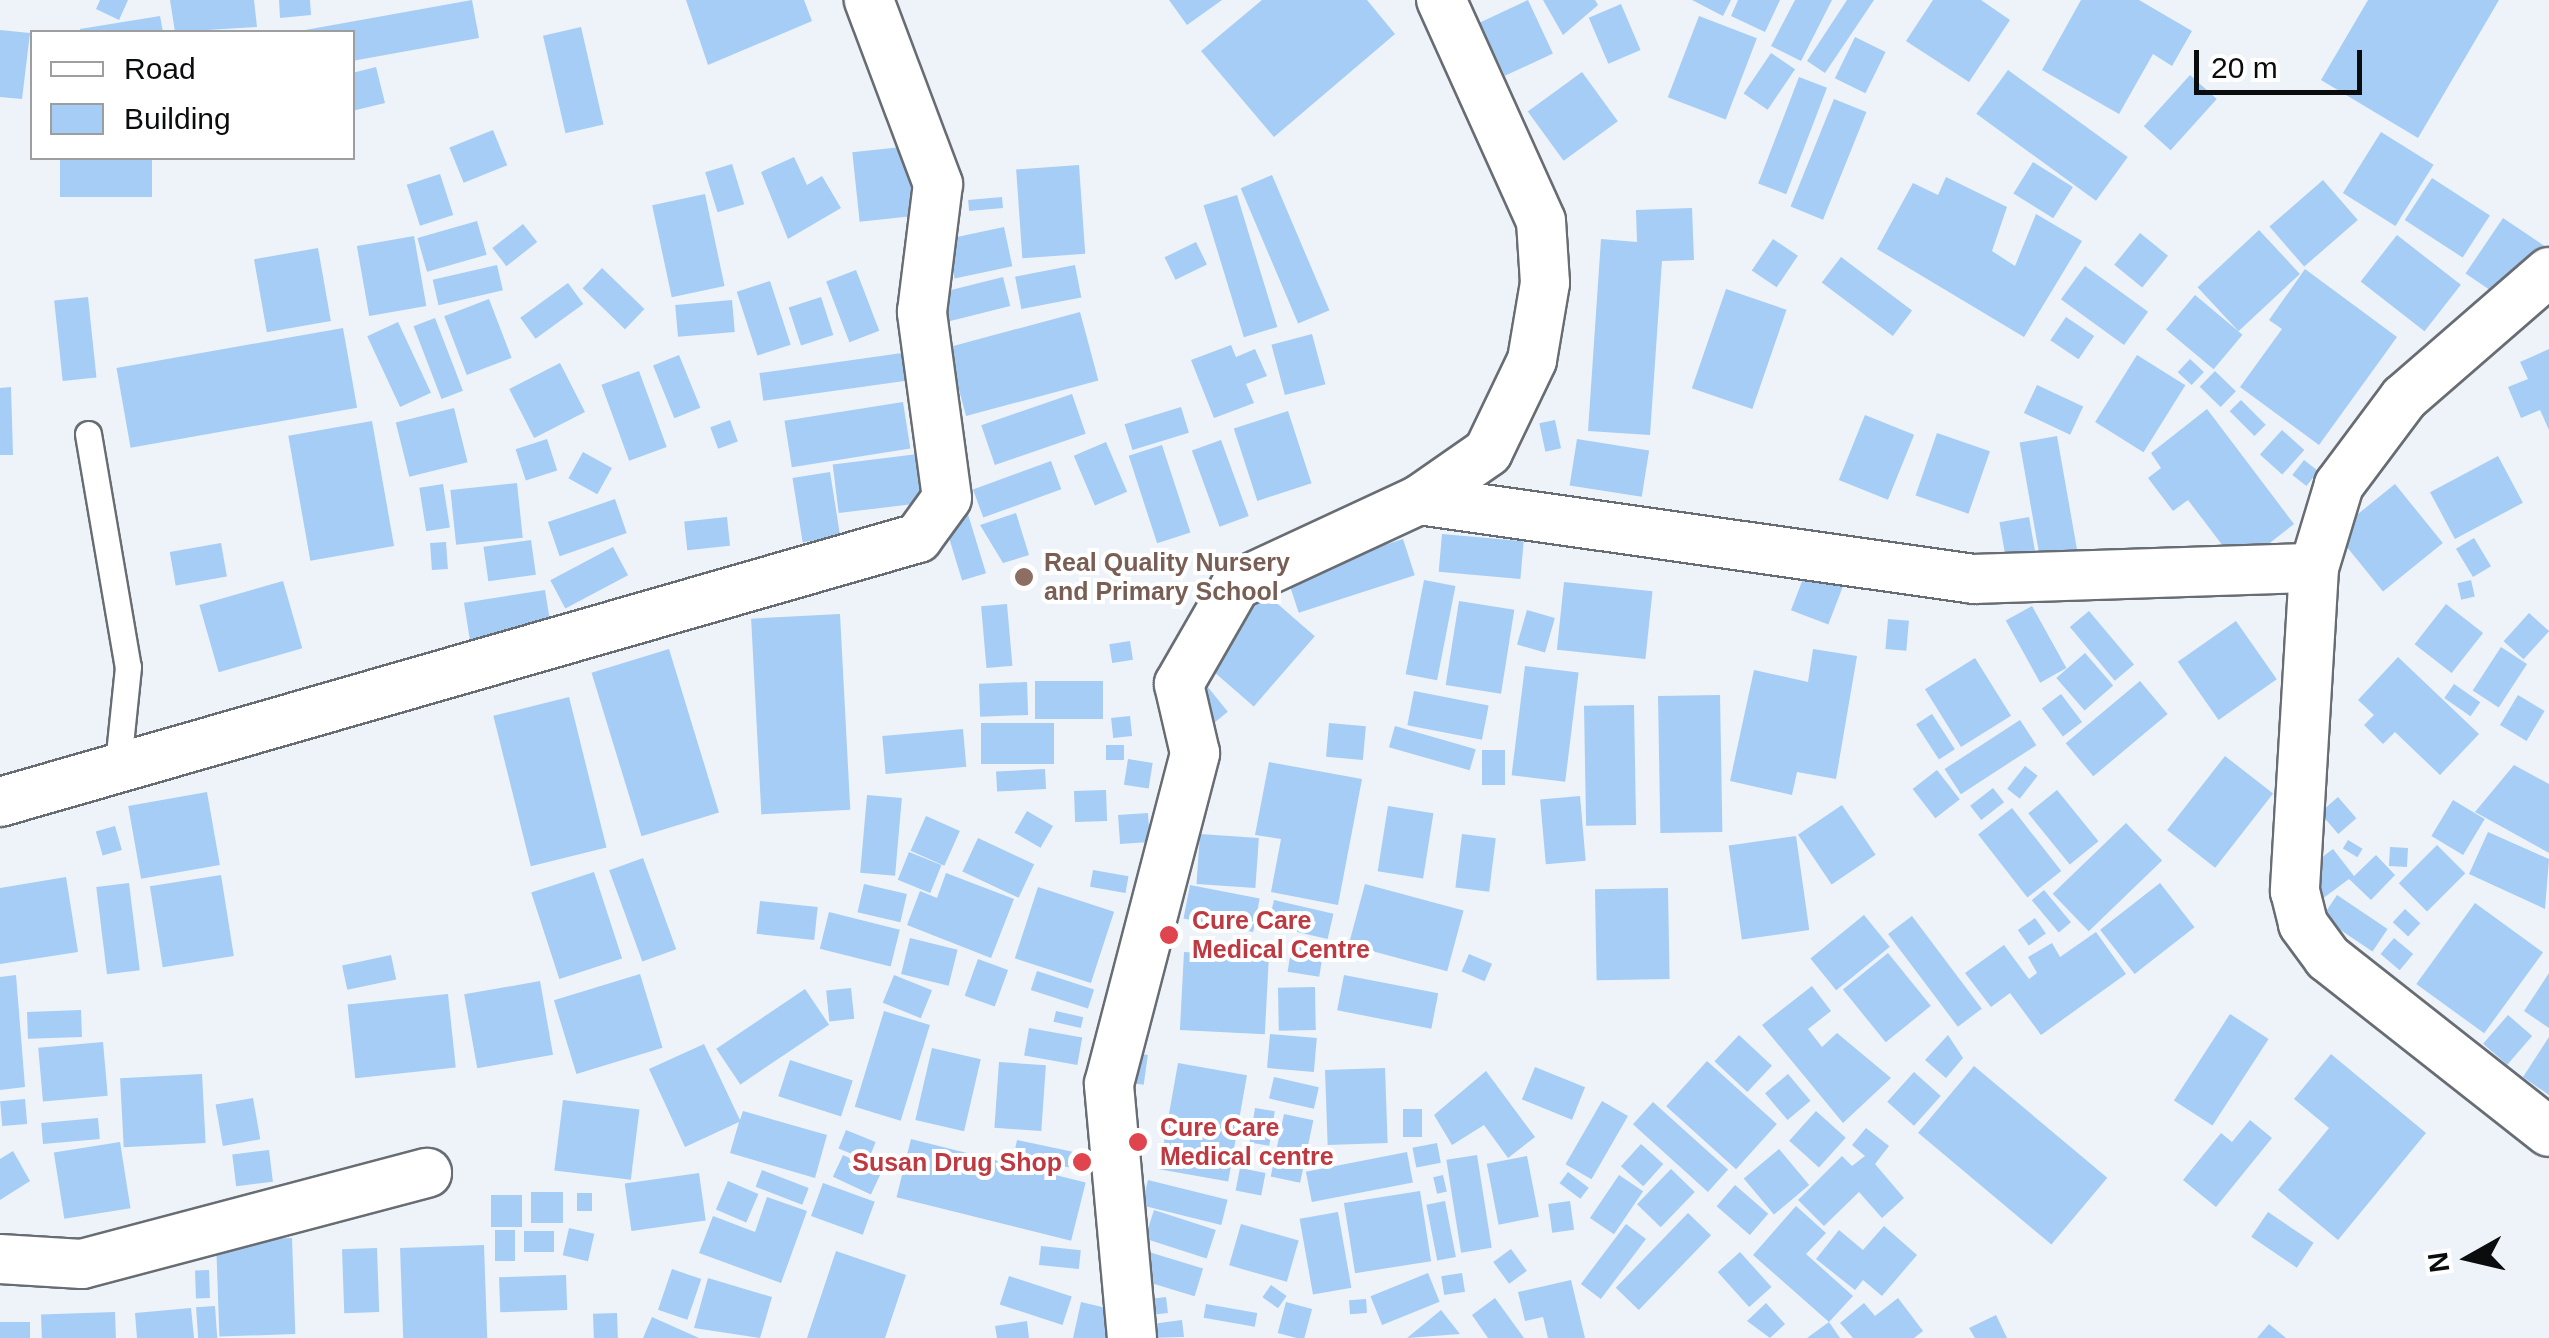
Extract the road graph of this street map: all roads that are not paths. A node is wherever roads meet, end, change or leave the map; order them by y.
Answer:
1 (869, 0) edge
2 (1442, 0) edge
3 (2549, 272) edge
4 (88, 434) dead end
5 (1419, 500) junction
6 (2314, 568) junction
7 (118, 764) junction
8 (0, 802) edge
9 (2549, 1132) edge
10 (427, 1173) dead end
11 (0, 1259) edge
12 (1132, 1338) edge

1 - 7 street
2 - 5 street
3 - 6 street
4 - 7 lane
5 - 6 street
5 - 12 street
6 - 9 street
7 - 8 street
10 - 11 street

